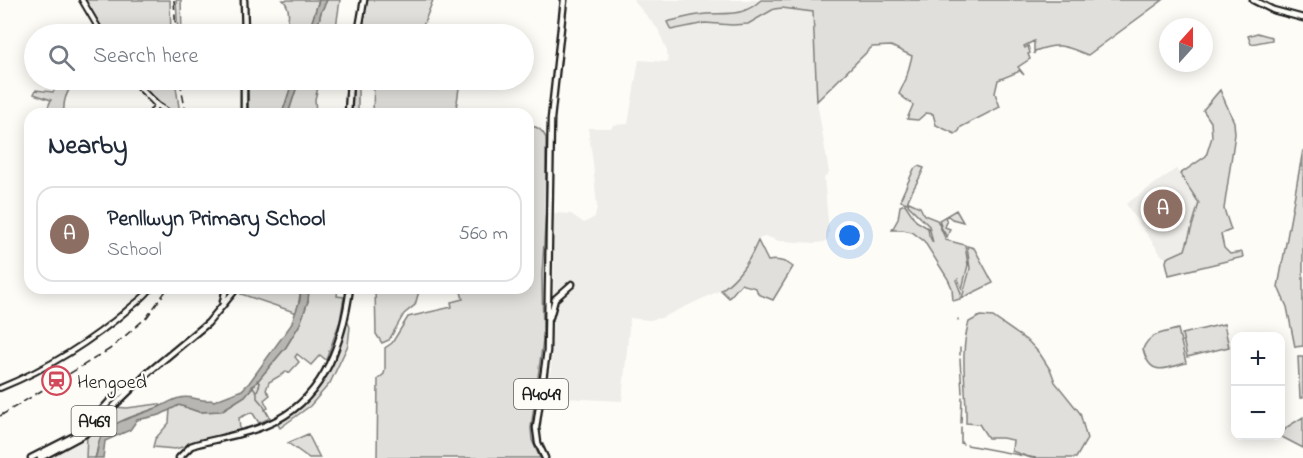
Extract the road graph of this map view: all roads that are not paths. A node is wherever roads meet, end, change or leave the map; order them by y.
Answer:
1 (82, 0) edge
2 (244, 0) edge
3 (364, 0) edge
4 (564, 0) edge
5 (1253, 0) edge
6 (1303, 18) edge
7 (96, 24) edge
8 (245, 24) edge
9 (360, 24) edge
10 (142, 90) edge
11 (244, 90) edge
12 (349, 90) edge
13 (157, 105) junction
14 (155, 108) edge
15 (162, 108) edge
16 (244, 108) edge
17 (348, 108) edge
18 (572, 284) dead end
19 (144, 294) edge
20 (225, 294) edge
21 (232, 294) edge
22 (349, 294) edge
23 (222, 305) junction
24 (548, 328) junction
25 (149, 372) junction
26 (0, 388) edge
27 (31, 458) edge
28 (40, 458) edge
29 (179, 458) edge
30 (545, 458) edge

1 - 7 street
2 - 8 main road
3 - 9 main road
4 - 24 main road, A4049
5 - 6 main road
10 - 13 street
11 - 16 main road
12 - 17 main road
13 - 14 street
13 - 15 street
18 - 24 main road
19 - 26 street
20 - 23 main road, A469
21 - 23 main road, A469
22 - 29 main road
23 - 25 main road, A469
24 - 30 main road, A4049
25 - 27 main road, A469
25 - 28 main road, A469

